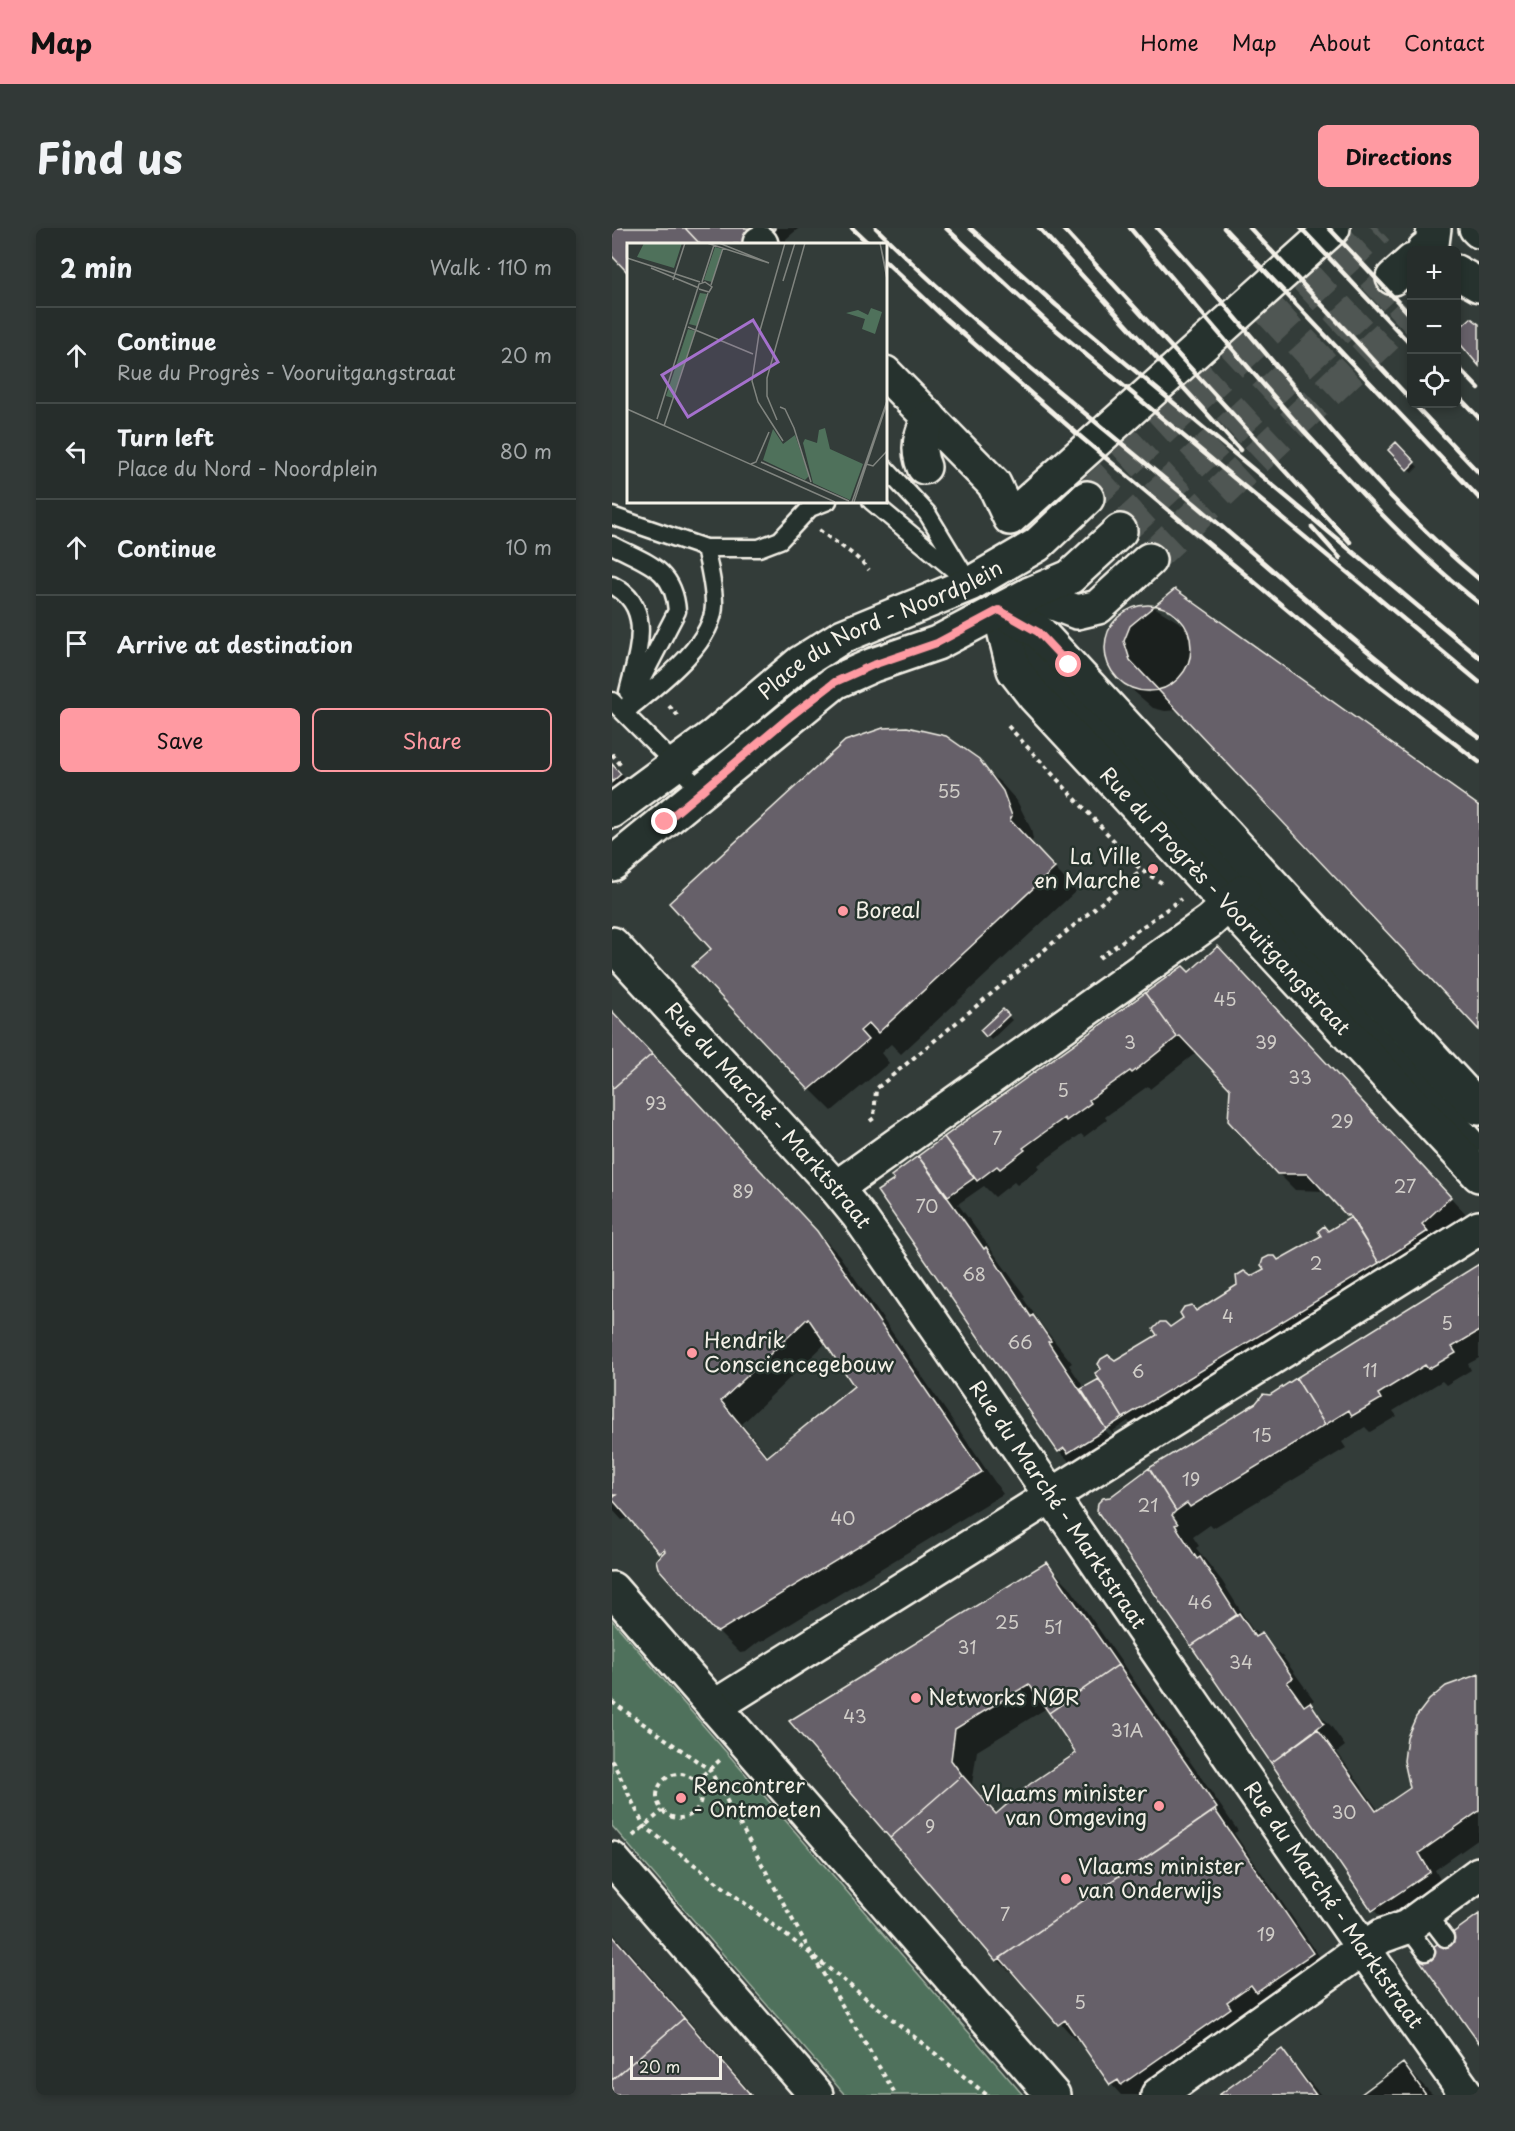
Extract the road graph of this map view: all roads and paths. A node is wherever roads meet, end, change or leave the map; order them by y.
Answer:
1 (1333, 228) edge
2 (1434, 228) edge
3 (1429, 246) edge
4 (886, 373) edge
5 (928, 417) junction
6 (924, 468) dead end
7 (886, 469) edge
8 (1087, 498) tunnel mouth
9 (872, 502) edge
10 (811, 504) edge
11 (612, 516) edge
12 (819, 530) dead end
13 (1120, 531) tunnel mouth
14 (612, 545) edge
15 (705, 548) junction
16 (1149, 560) tunnel mouth
17 (869, 570) dead end
18 (970, 584) junction
19 (612, 585) edge
20 (1030, 594) junction
21 (999, 610) junction
22 (618, 707) edge
23 (1008, 726) dead end
24 (612, 754) edge
25 (675, 764) junction
26 (626, 771) dead end
27 (703, 792) junction
28 (612, 811) edge
29 (612, 864) edge
30 (1141, 870) junction
31 (1167, 886) dead end
32 (1245, 890) junction
33 (1175, 891) dead end
34 (1184, 896) dead end
35 (612, 944) edge
36 (1479, 1108) edge
37 (866, 1125) dead end
38 (1479, 1143) edge
39 (1479, 1175) edge
40 (836, 1188) junction
41 (1479, 1227) edge
42 (1051, 1494) junction
43 (612, 1589) edge
44 (612, 1702) edge
45 (714, 1707) junction
46 (726, 1755) dead end
47 (612, 1760) edge
48 (710, 1770) junction
49 (696, 1781) junction
50 (662, 1811) junction
51 (644, 1826) junction
52 (621, 1849) edge
53 (1479, 1874) edge
54 (1362, 1949) junction
55 (812, 1954) junction
56 (816, 2095) edge
57 (896, 2095) edge
58 (987, 2095) edge
59 (1053, 2095) edge
60 (1158, 2095) edge
61 (1467, 2095) edge

1 - 5 street
2 - 3 street
4 - 5 street
5 - 6 street
7 - 18 lane
8 - 18 street, Place du Nord - Noordplein
9 - 18 lane
10 - 15 lane
11 - 15 lane
12 - 17 path
13 - 20 street, Place du Nord - Noordplein
14 - 22 lane
15 - 22 lane
16 - 20 street, Place du Nord - Noordplein
18 - 21 street, Rue du Progrès - Vooruitgangstraat
18 - 25 street, Place du Nord - Noordplein
19 - 22 lane
20 - 21 street, Place du Nord - Noordplein
21 - 27 street, Place du Nord - Noordplein
21 - 32 street, Rue du Progrès - Vooruitgangstraat
21 - 32 street, Rue du Progrès - Vooruitgangstraat
22 - 25 lane
23 - 30 path
24 - 26 path
25 - 27 lane
25 - 28 street, Place du Nord - Noordplein
27 - 29 street, Place du Nord - Noordplein
30 - 31 path
30 - 37 path
32 - 36 street, Rue du Progrès - Vooruitgangstraat
32 - 38 lane, Rue du Progrès - Vooruitgangstraat
32 - 39 street, Rue du Progrès - Vooruitgangstraat
32 - 40 street
33 - 34 path
35 - 40 street, Rue du Marché - Marktstraat
40 - 42 street, Rue du Marché - Marktstraat
41 - 42 street
42 - 45 street
42 - 54 street, Rue du Marché - Marktstraat
43 - 45 street
44 - 48 path
45 - 59 street
46 - 48 path
47 - 51 path
48 - 49 path
48 - 55 path
49 - 50 path
49 - 50 path
50 - 51 path
51 - 52 path
51 - 55 path
52 - 56 street
53 - 54 street
54 - 60 street
54 - 61 street, Rue du Marché - Marktstraat
55 - 57 path
55 - 58 path

